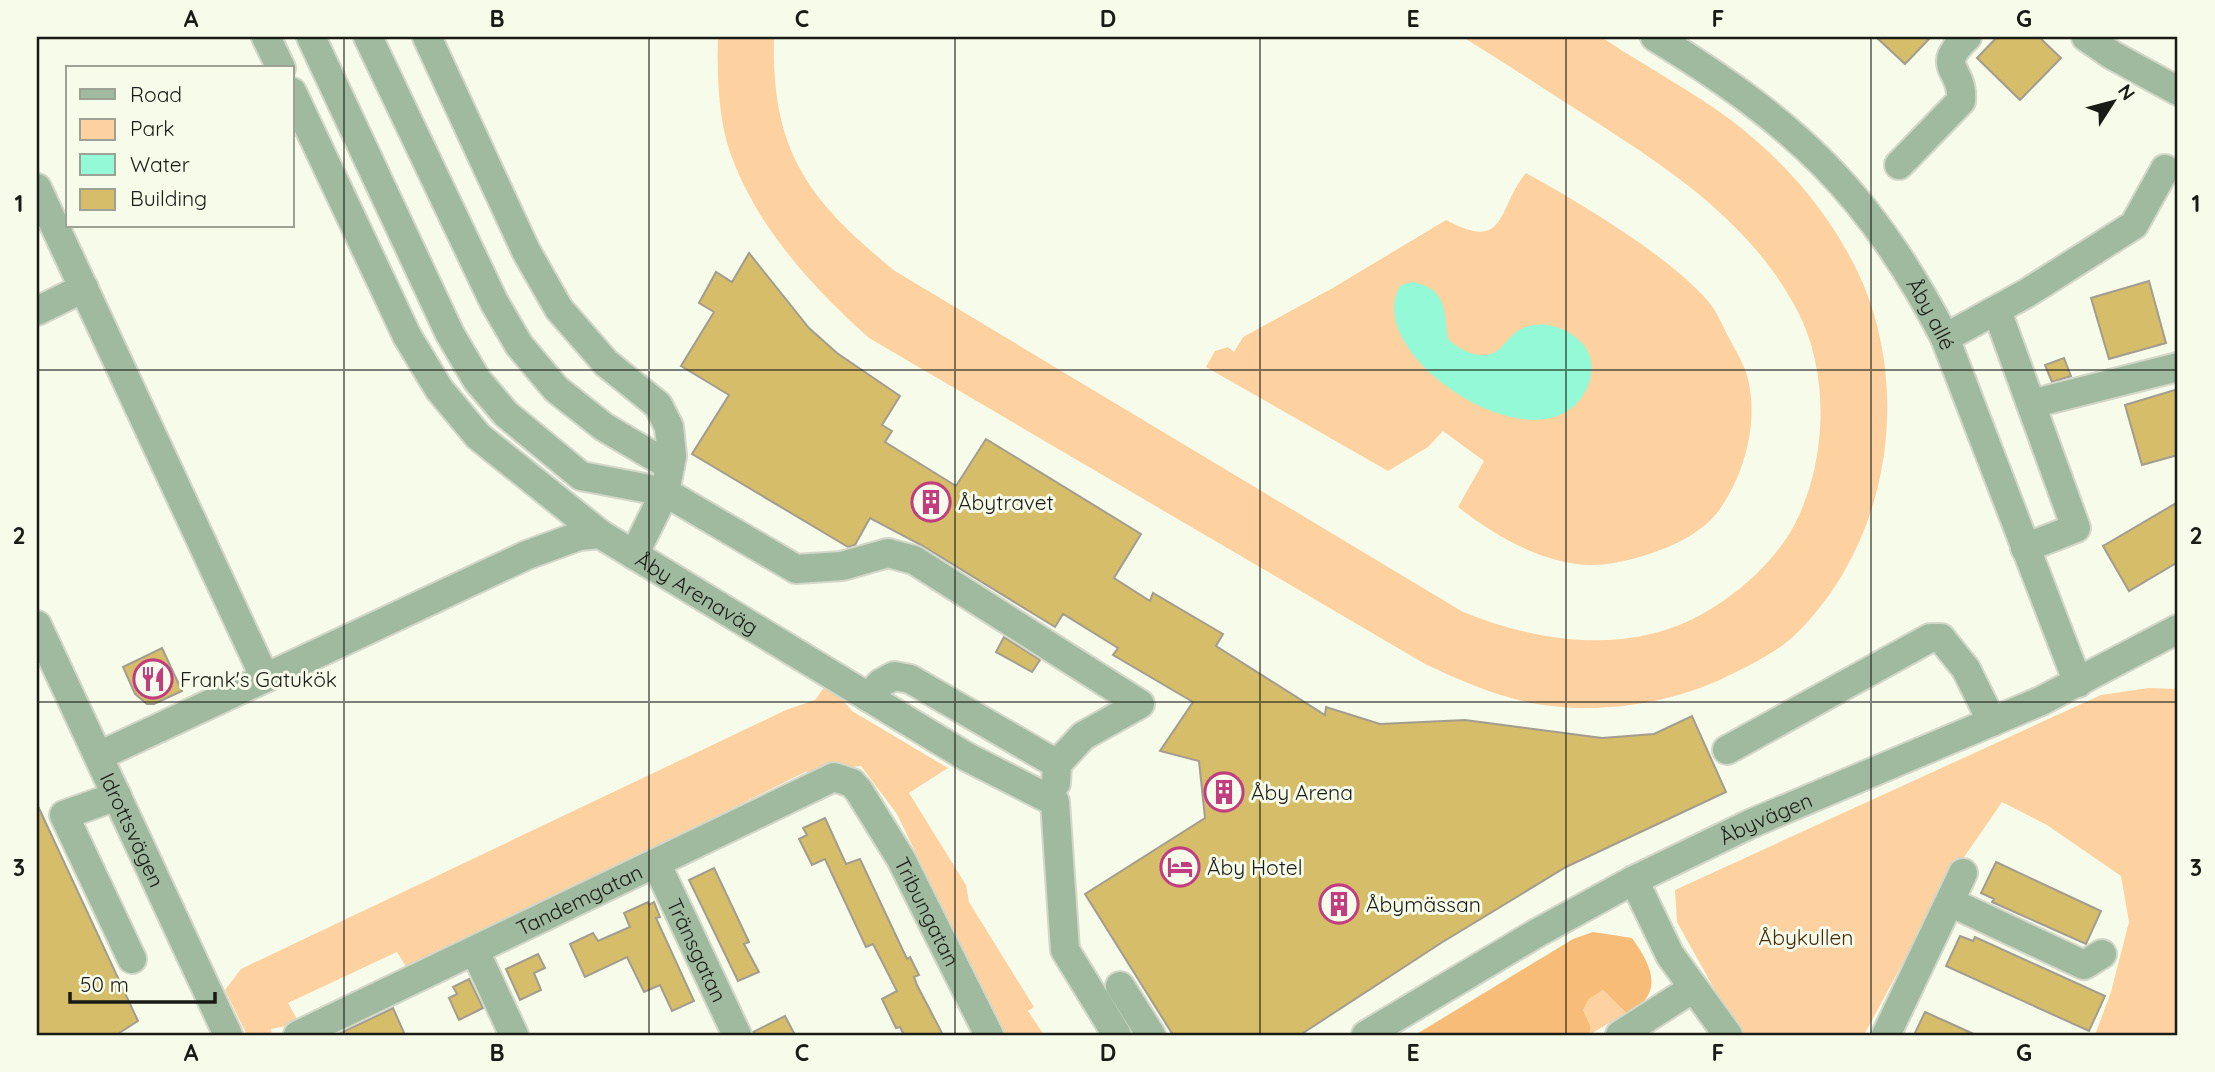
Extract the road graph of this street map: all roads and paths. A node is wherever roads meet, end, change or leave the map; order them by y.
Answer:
1 (266, 37) edge
2 (311, 37) edge
3 (368, 37) edge
4 (428, 37) edge
5 (1655, 37) edge
6 (1966, 37) edge
7 (2086, 37) edge
8 (280, 66) edge
9 (2178, 91) edge
10 (294, 96) edge
11 (1899, 165) dead end
12 (2165, 169) dead end
13 (37, 188) edge
14 (83, 288) junction
15 (37, 311) edge
16 (1997, 311) junction
17 (1945, 338) junction
18 (2178, 367) edge
19 (2031, 404) junction
20 (667, 479) junction
21 (600, 534) junction
22 (2025, 548) junction
23 (634, 555) junction
24 (37, 625) edge
25 (2178, 629) edge
26 (265, 678) junction
27 (2078, 683) junction
28 (868, 696) junction
29 (1992, 722) junction
30 (1727, 750) dead end
31 (99, 756) junction
32 (1057, 764) junction
33 (859, 791) joint
34 (117, 796) junction
35 (1055, 802) junction
36 (657, 865) junction
37 (1963, 873) dead end
38 (1634, 880) junction
39 (1950, 902) junction
40 (475, 951) junction
41 (2102, 954) dead end
42 (132, 959) dead end
43 (1120, 986) dead end
44 (1695, 992) junction
45 (228, 1035) edge
46 (298, 1035) edge
47 (514, 1035) edge
48 (737, 1035) edge
49 (989, 1035) edge
50 (1117, 1035) edge
51 (1151, 1035) edge
52 (1366, 1035) edge
53 (1620, 1035) edge
54 (1728, 1035) edge
55 (1886, 1035) edge

1 - 8 street
2 - 20 street
3 - 20 street
4 - 20 street
5 - 17 street, Åby allé
6 - 11 street
7 - 9 street
10 - 21 street, Åby Arenaväg
12 - 16 street
13 - 14 street
14 - 15 street
14 - 26 street
16 - 17 street
16 - 19 street
17 - 22 street, Åby allé
18 - 19 street
19 - 22 street
20 - 23 street
20 - 32 street
21 - 23 street, Åby Arenaväg
21 - 26 street
22 - 27 street, Åby allé
23 - 28 street, Åby Arenaväg
24 - 31 street, Idrottsvägen
25 - 27 street, Åbyvägen
26 - 31 street
27 - 29 street, Åbyvägen
28 - 32 street
28 - 35 street, Åby Arenaväg
29 - 30 street
29 - 38 street, Åbyvägen
31 - 34 street, Idrottsvägen
32 - 35 street
33 - 36 street, Tandemgatan
33 - 49 street, Tribungatan
34 - 42 street
34 - 45 street, Idrottsvägen
35 - 50 street
36 - 40 street, Tandemgatan
36 - 48 street, Tränsgatan
37 - 39 street
38 - 44 street
38 - 52 street, Åbyvägen
39 - 41 street
39 - 55 street
40 - 46 street, Tandemgatan
40 - 47 street
43 - 51 street
44 - 53 street
44 - 54 street

